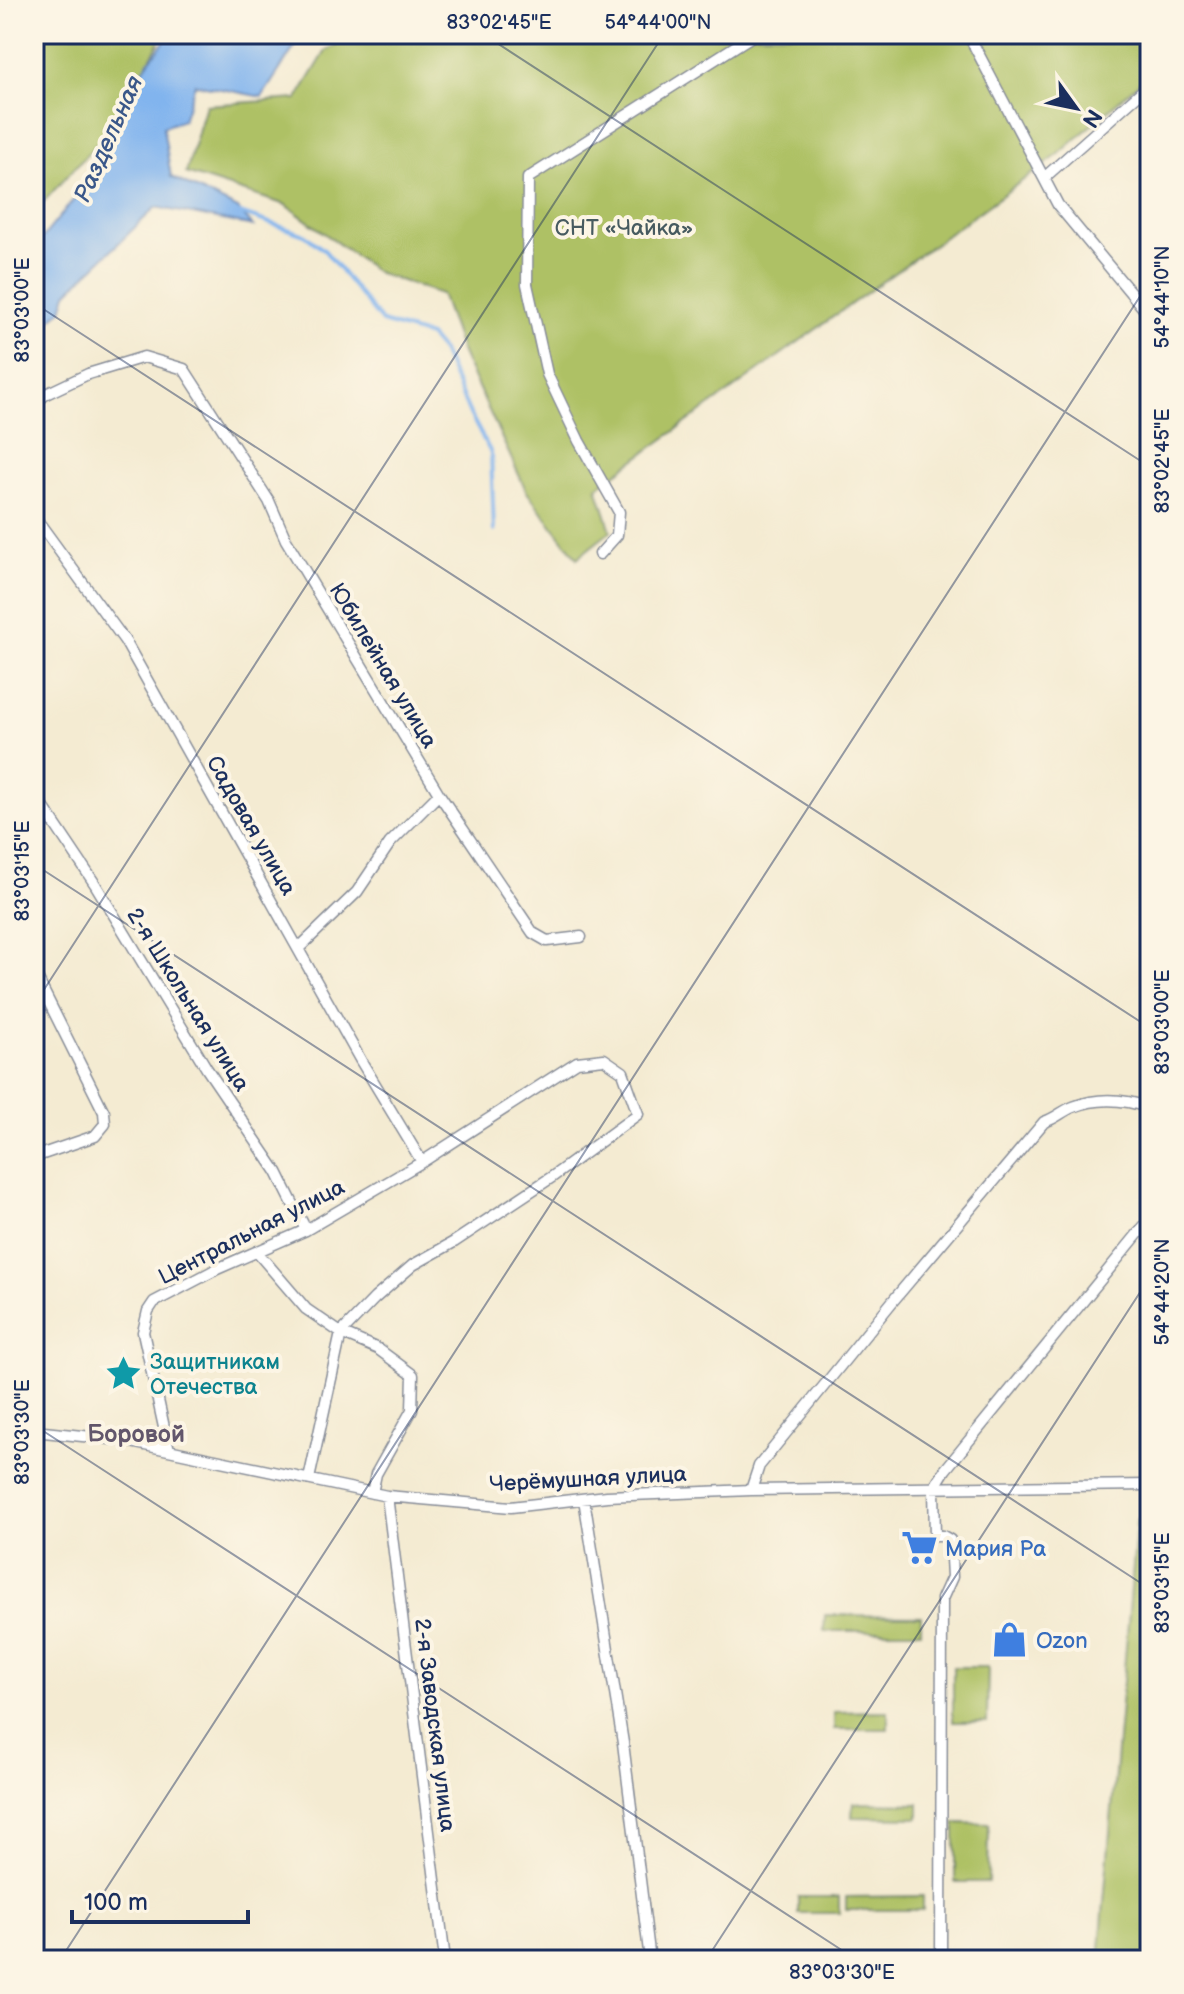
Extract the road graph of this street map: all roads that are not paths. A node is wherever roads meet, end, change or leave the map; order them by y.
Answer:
1 (755, 34) edge
2 (968, 34) edge
3 (1150, 84) edge
4 (1045, 177) junction
5 (1150, 316) edge
6 (34, 404) edge
7 (34, 516) edge
8 (600, 554) dead end
9 (34, 793) edge
10 (439, 794) junction
11 (581, 937) dead end
12 (299, 948) junction
13 (34, 978) edge
14 (1150, 1108) edge
15 (34, 1157) edge
16 (422, 1162) junction
17 (1150, 1219) edge
18 (306, 1230) junction
19 (257, 1252) junction
20 (341, 1333) junction
21 (34, 1431) edge
22 (169, 1450) junction
23 (309, 1479) junction
24 (1150, 1485) edge
25 (934, 1488) junction
26 (751, 1490) junction
27 (372, 1493) junction
28 (387, 1496) junction
29 (584, 1499) junction
30 (445, 1960) edge
31 (650, 1960) edge
32 (941, 1960) edge

1 - 8 street
2 - 4 street
3 - 4 street
4 - 5 street
6 - 10 street, Юбилейная улица
7 - 12 street, Садовая улица
9 - 18 street, 2-я Школьная улица
10 - 11 street, Юбилейная улица
10 - 12 street
12 - 16 street, Садовая улица
13 - 15 street
14 - 26 street
16 - 18 street, Центральная улица
16 - 20 street, Центральная улица
17 - 25 street
18 - 19 street, Центральная улица
19 - 20 street
19 - 22 street, Центральная улица
20 - 23 street
20 - 27 street
21 - 22 street, Черёмушная улица
22 - 23 street, Черёмушная улица
23 - 27 street, Черёмушная улица
24 - 25 street, Черёмушная улица
25 - 26 street, Черёмушная улица
25 - 32 street
26 - 29 street, Черёмушная улица
27 - 28 street, Черёмушная улица
28 - 29 street, Черёмушная улица
28 - 30 street, 2-я Заводская улица
29 - 31 street

